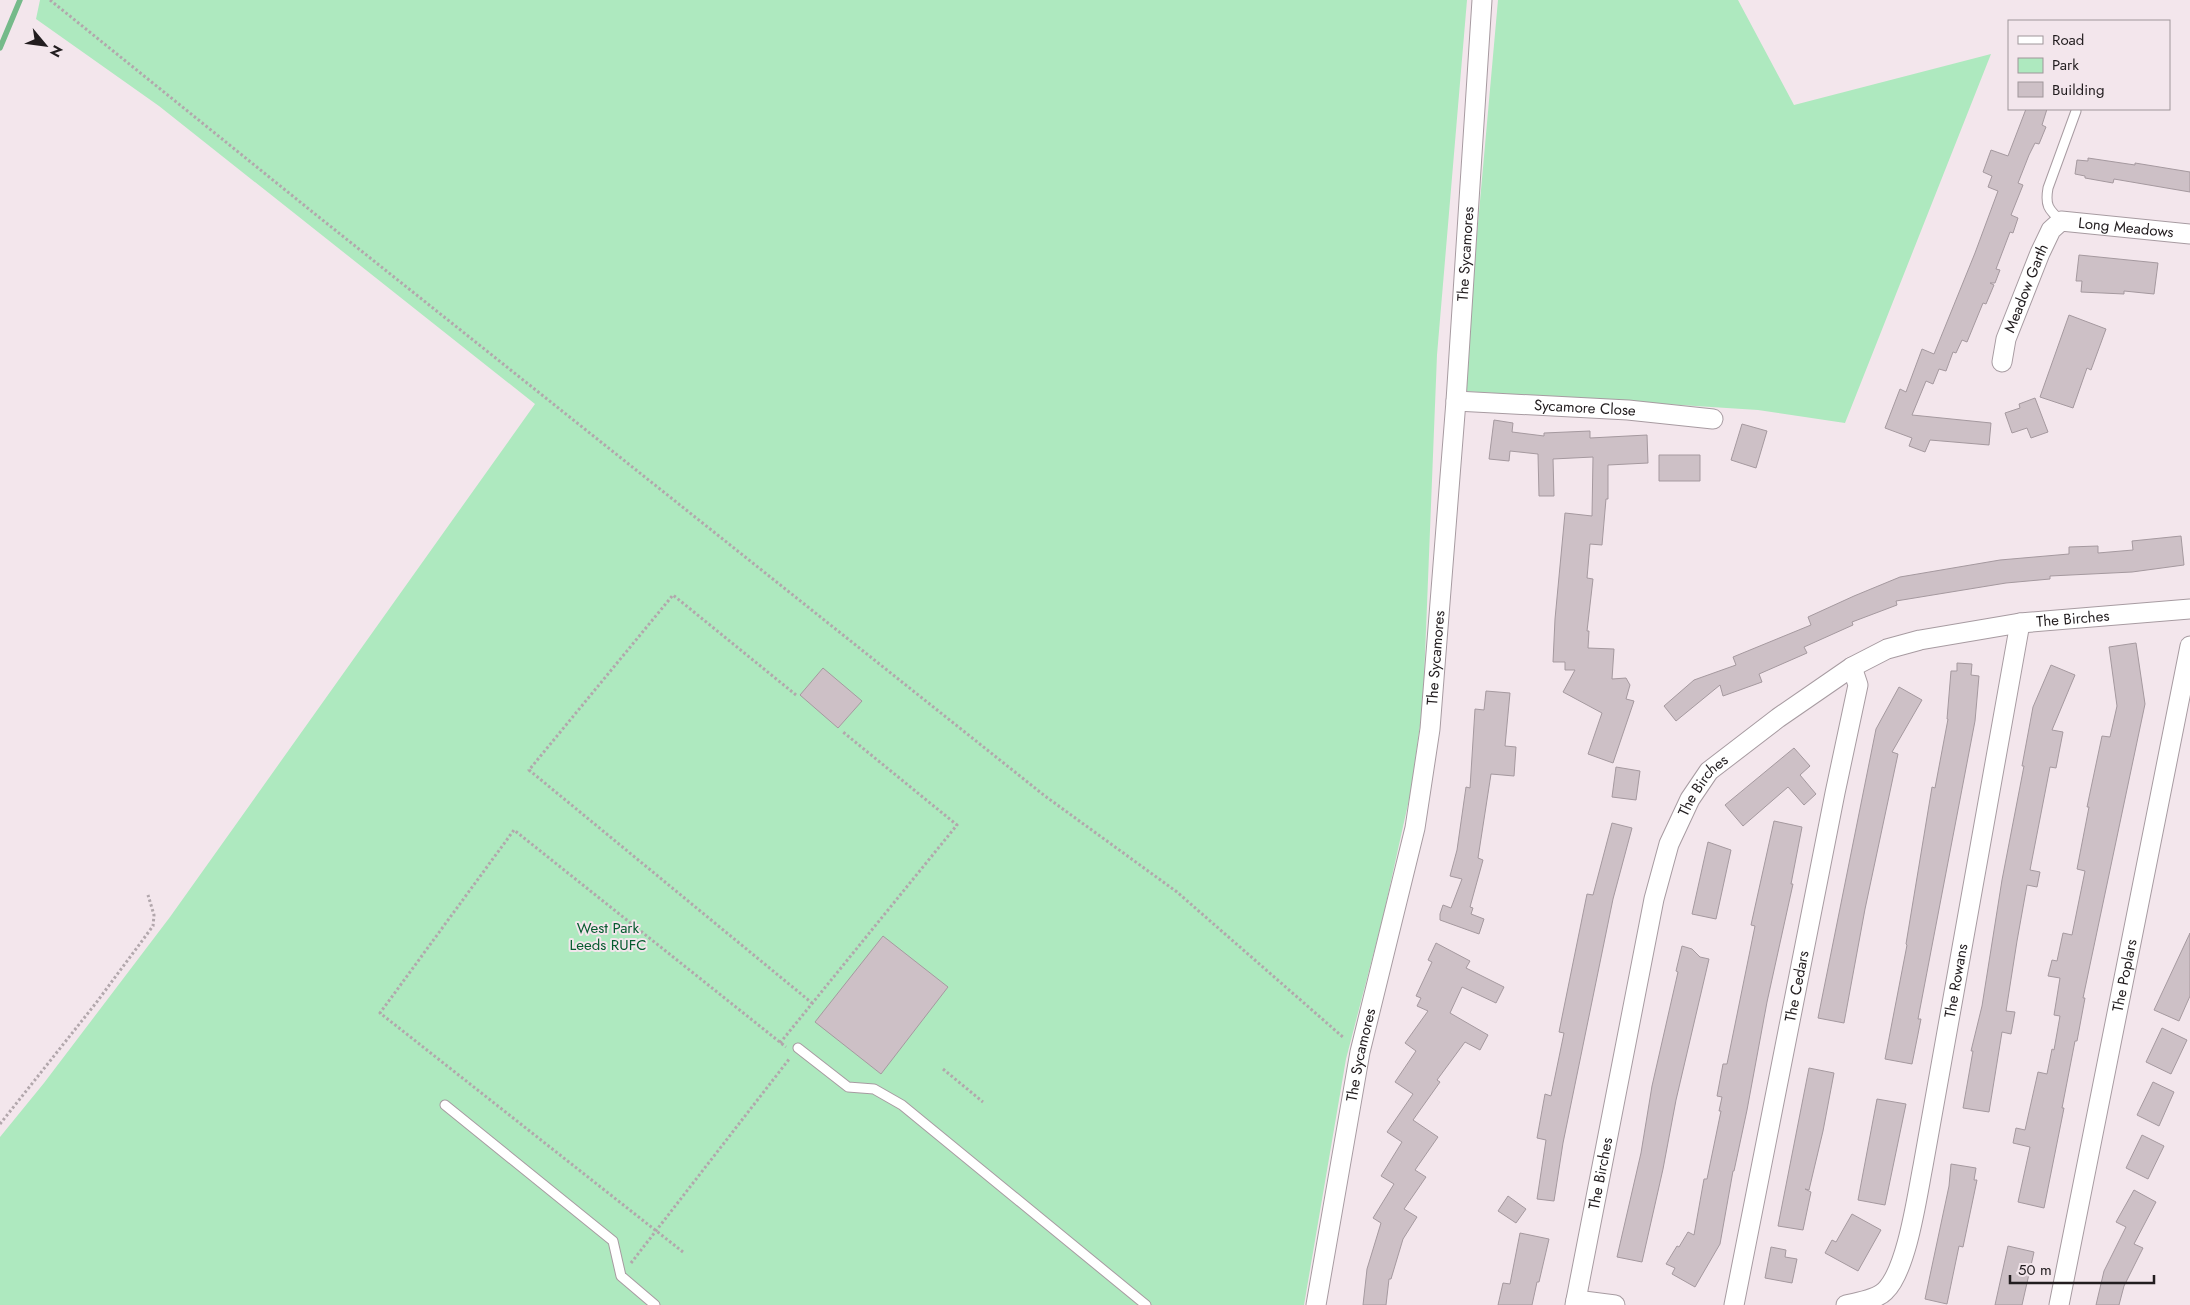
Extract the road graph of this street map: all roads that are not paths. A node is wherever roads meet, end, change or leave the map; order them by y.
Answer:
1 (1482, 0) edge
2 (2076, 111) dead end
3 (2061, 220) junction
4 (2190, 234) edge
5 (2002, 362) dead end
6 (1456, 401) junction
7 (1713, 419) dead end
8 (2190, 609) edge
9 (2020, 623) junction
10 (2190, 646) edge
11 (1852, 667) junction
12 (796, 1051) road end
13 (445, 1105) dead end
14 (1576, 1302) edge
15 (656, 1305) edge
16 (1146, 1305) edge
17 (1316, 1305) edge
18 (1615, 1305) edge
19 (1734, 1305) edge
20 (1846, 1305) edge
21 (2059, 1305) edge

1 - 6 street, The Sycamores
2 - 3 lane
3 - 4 street, Long Meadows
3 - 5 street, Meadow Garth
6 - 7 street, Sycamore Close
6 - 17 street, The Sycamores
8 - 9 street, The Birches
9 - 11 street, The Birches
9 - 20 street, The Rowans
10 - 21 street, The Poplars
11 - 14 street, The Birches
11 - 19 street, The Cedars
12 - 16 lane
13 - 15 lane
14 - 18 street

